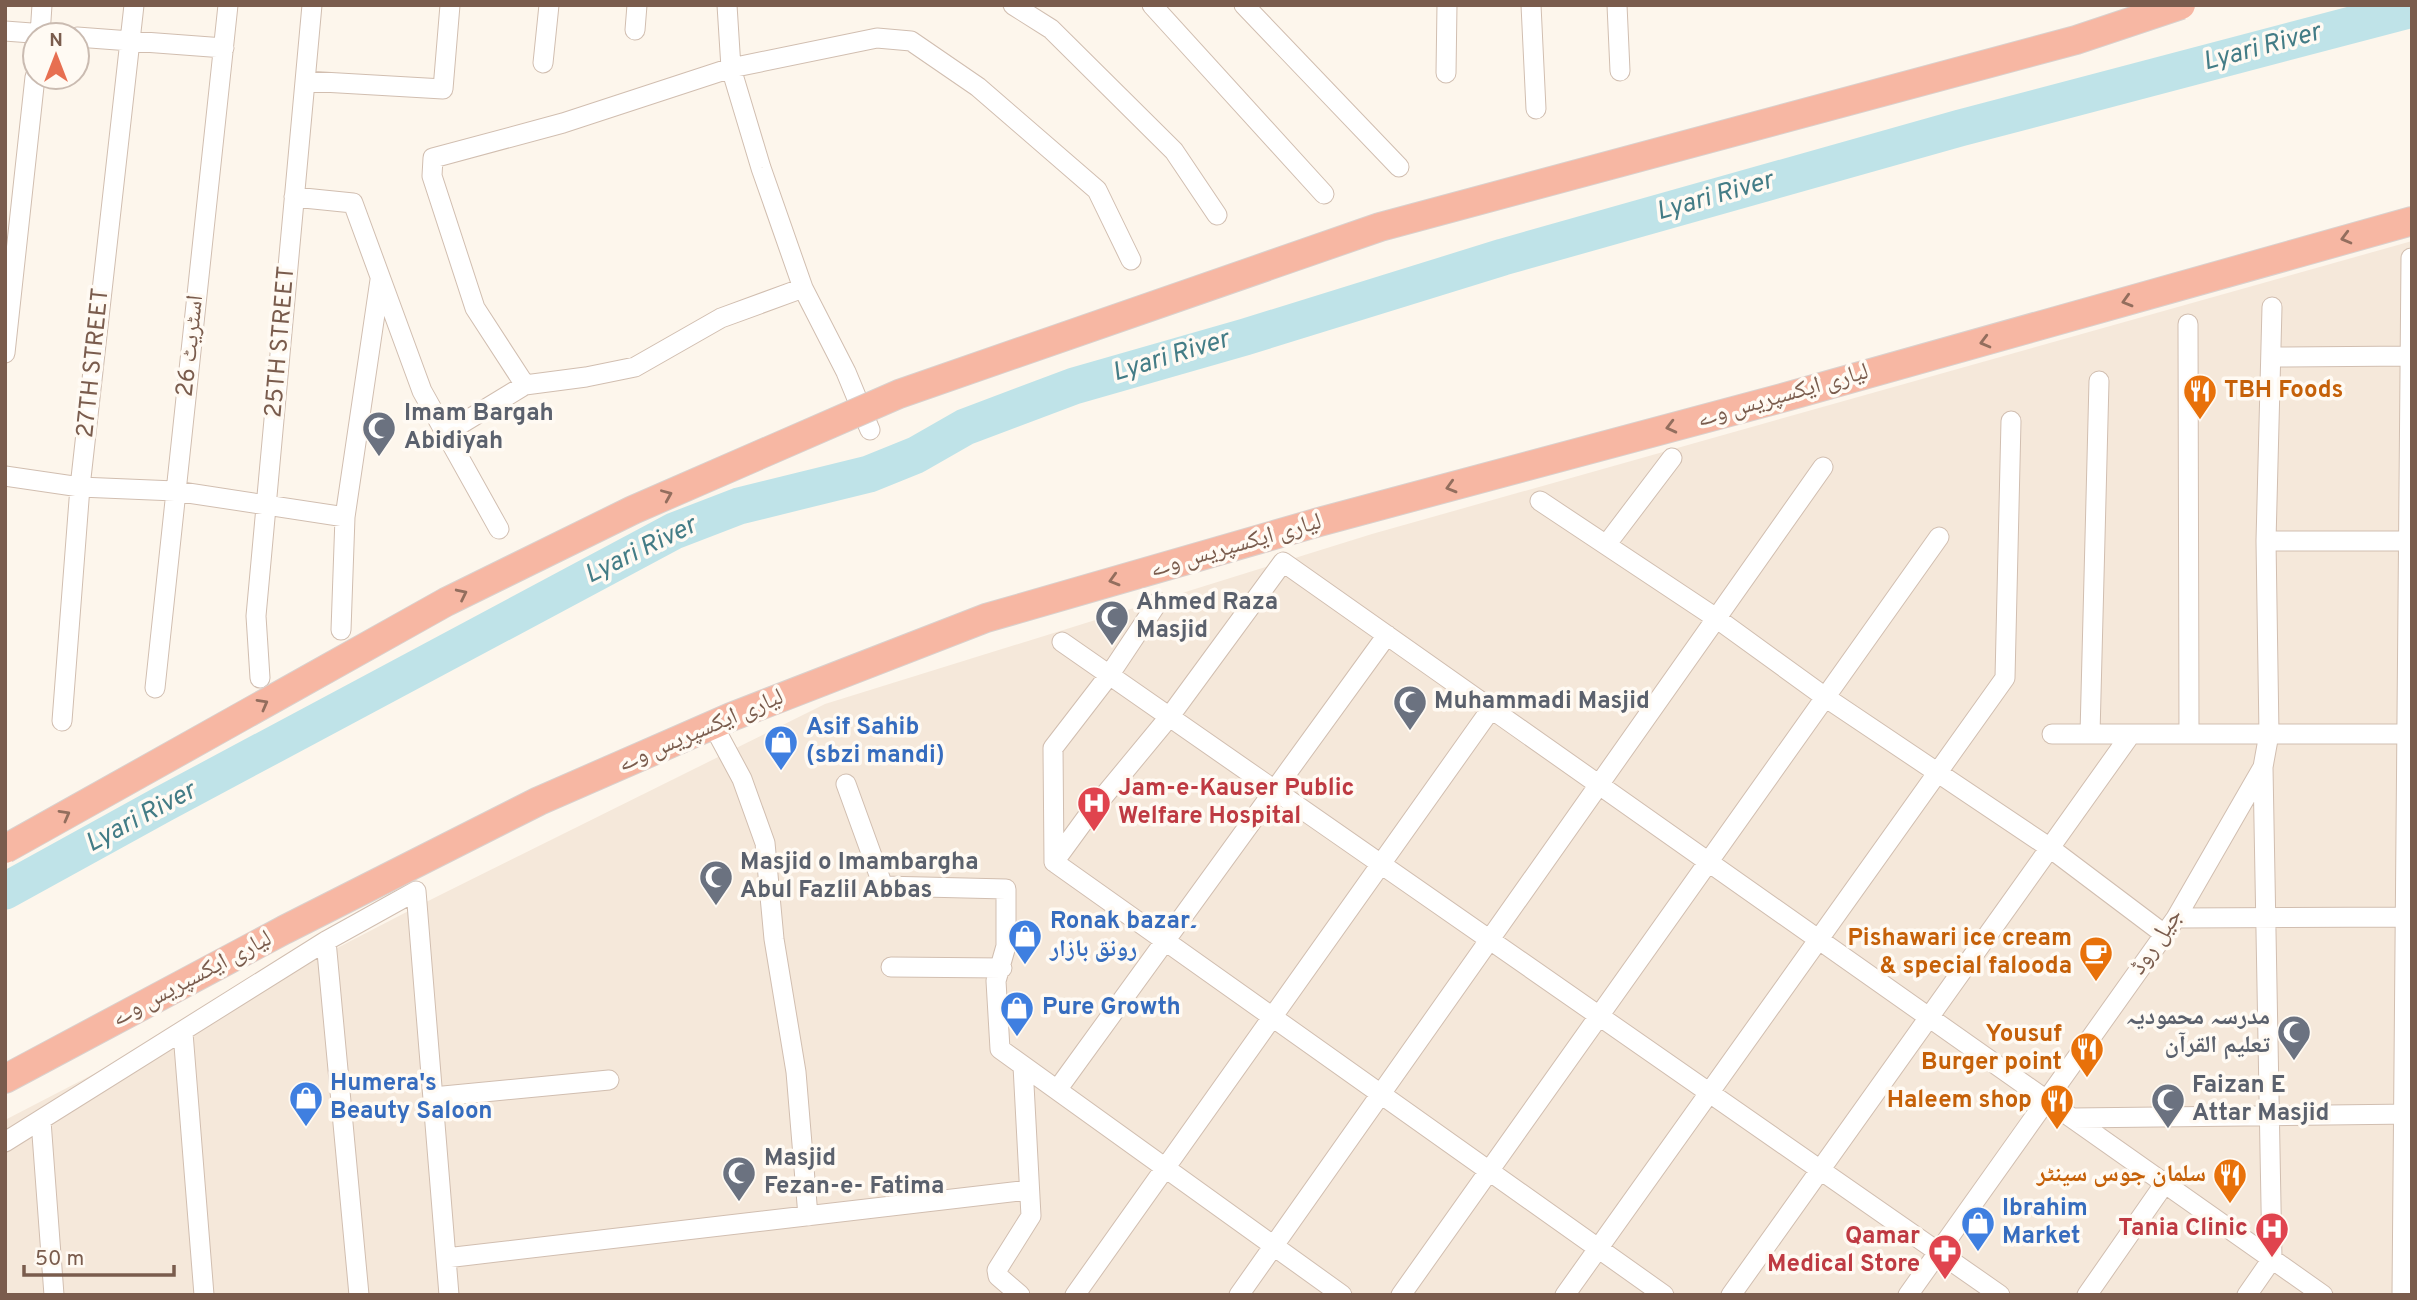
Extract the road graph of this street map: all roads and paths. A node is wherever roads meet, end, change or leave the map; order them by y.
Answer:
1 (134, 5) edge
2 (228, 5) edge
3 (312, 5) edge
4 (450, 5) edge
5 (549, 5) edge
6 (637, 5) edge
7 (727, 5) edge
8 (1013, 5) edge
9 (1152, 5) edge
10 (1244, 5) edge
11 (1447, 5) edge
12 (1531, 5) edge
13 (1617, 5) edge
14 (2181, 5) edge
15 (635, 30) dead end
16 (91, 38) edge
17 (131, 41) junction
18 (225, 48) junction
19 (543, 63) dead end
20 (731, 68) junction
21 (1620, 71) dead end
22 (1446, 73) dead end
23 (305, 81) junction
24 (33, 91) edge
25 (1536, 109) dead end
26 (1399, 167) dead end
27 (1324, 194) dead end
28 (294, 197) junction
29 (1217, 215) dead end
30 (2412, 221) edge
31 (2411, 258) edge
32 (1131, 260) dead end
33 (380, 278) junction
34 (803, 288) junction
35 (2273, 307) dead end
36 (2188, 324) dead end
37 (5, 354) edge
38 (2411, 356) edge
39 (2271, 357) junction
40 (2099, 381) dead end
41 (524, 385) junction
42 (2011, 421) dead end
43 (870, 430) dead end
44 (446, 433) junction
45 (1672, 458) dead end
46 (1823, 467) dead end
47 (5, 477) edge
48 (80, 487) junction
49 (176, 491) junction
50 (1540, 500) dead end
51 (266, 506) junction
52 (345, 517) junction
53 (499, 529) dead end
54 (1939, 537) dead end
55 (2266, 541) junction
56 (2410, 541) edge
57 (1606, 545) junction
58 (1158, 602) dead end
59 (1716, 618) junction
60 (341, 629) dead end
61 (1387, 635) junction
62 (1062, 642) dead end
63 (1110, 674) junction
64 (260, 678) dead end
65 (155, 688) dead end
66 (1825, 697) junction
67 (1491, 709) junction
68 (1170, 716) junction
69 (62, 721) dead end
70 (713, 725) junction
71 (2052, 734) dead end
72 (2090, 734) junction
73 (2131, 734) junction
74 (2189, 734) junction
75 (2269, 734) junction
76 (2409, 734) edge
77 (2263, 766) junction
78 (1937, 774) junction
79 (846, 785) dead end
80 (1599, 785) junction
81 (1275, 789) junction
82 (2050, 848) junction
83 (5, 849) edge
84 (1708, 861) junction
85 (1054, 862) junction
86 (1381, 864) junction
87 (2409, 917) edge
88 (2176, 918) junction
89 (2266, 918) junction
90 (2164, 934) junction
91 (1490, 939) junction
92 (1819, 939) junction
93 (326, 941) junction
94 (1165, 941) junction
95 (891, 967) dead end
96 (1002, 968) junction
97 (1599, 1015) junction
98 (1272, 1017) junction
99 (1929, 1017) junction
100 (183, 1032) junction
101 (1023, 1066) junction
102 (5, 1079) edge
103 (609, 1080) dead end
104 (1057, 1090) junction
105 (1710, 1093) junction
106 (1380, 1094) junction
107 (433, 1097) junction
108 (2046, 1100) junction
109 (2408, 1114) edge
110 (2270, 1116) junction
111 (2073, 1118) junction
112 (41, 1121) junction
113 (5, 1142) edge
114 (1165, 1168) junction
115 (1820, 1170) junction
116 (1489, 1171) junction
117 (2165, 1183) junction
118 (1030, 1190) junction
119 (808, 1216) junction
120 (1273, 1245) junction
121 (1598, 1248) junction
122 (1938, 1252) junction
123 (446, 1258) junction
124 (2273, 1259) junction
125 (54, 1295) edge
126 (204, 1295) edge
127 (359, 1295) edge
128 (449, 1295) edge
129 (1020, 1295) edge
130 (1075, 1295) edge
131 (1239, 1295) edge
132 (1342, 1295) edge
133 (1401, 1295) edge
134 (1565, 1295) edge
135 (1664, 1295) edge
136 (1731, 1295) edge
137 (1908, 1295) edge
138 (2000, 1295) edge
139 (2087, 1295) edge
140 (2247, 1295) edge
141 (2323, 1295) edge
142 (2402, 1295) edge

1 - 17 street, 27TH STREET
2 - 18 street, اسٹریٹ 26
3 - 23 street, 25TH STREET
4 - 23 street
5 - 19 street
6 - 15 street
7 - 20 street
8 - 29 street
9 - 27 street
10 - 26 street
11 - 22 street
12 - 25 street
13 - 21 street
83 -> 14 highway, bridge
16 - 17 street
17 - 18 street
17 - 48 street, 27TH STREET
18 - 49 street, اسٹریٹ 26
20 - 32 street
20 - 34 street
20 - 41 street
23 - 28 street, 25TH STREET
24 - 37 street
28 - 33 street
28 - 51 street, 25TH STREET
30 -> 70 highway, لیاری ایکسپریس وے
31 - 38 street
33 - 44 street
33 - 52 street
34 - 41 street
34 - 43 street
35 - 39 street, جیل روڈ
36 - 74 street
38 - 39 street
38 - 56 street
39 - 55 street, جیل روڈ
40 - 72 street
41 - 44 street
42 - 78 street
44 - 53 street
45 - 57 street
46 - 59 street
47 - 48 street
48 - 49 street
48 - 69 street, 27TH STREET
49 - 51 street
49 - 65 street, اسٹریٹ 26
50 - 57 street
51 - 52 street
51 - 64 street, 25TH STREET
52 - 60 street
54 - 66 street
55 - 56 street
55 - 75 street, جیل روڈ
56 - 76 street
57 - 59 street
58 - 63 street
59 - 66 street
59 - 80 street
61 - 67 street
61 - 68 street
61 - 81 street
62 - 63 street
63 - 68 street
63 - 85 street
66 - 78 street
66 - 84 street
67 - 80 street
67 - 86 street
68 - 81 street
68 - 85 street
70 - 102 highway, لیاری ایکسپریس وے
70 - 119 street
71 - 72 street
72 - 73 street
73 - 74 street
73 - 82 street
74 - 75 street
75 - 76 street
75 - 77 street, جیل روڈ
76 - 87 street
77 - 88 street, جیل روڈ
77 - 89 street
78 - 82 street
78 - 92 street
79 - 96 street
80 - 84 street
80 - 91 street
81 - 86 street
81 - 94 street
82 - 90 street
82 - 99 street
84 - 92 street
84 - 97 street
85 - 94 street
86 - 91 street
86 - 98 street
87 - 89 street
87 - 109 street
88 - 89 street
88 - 90 street, جیل روڈ
89 - 110 street
90 - 108 street, جیل روڈ
91 - 97 street
91 - 106 street
92 - 99 street
92 - 105 street
93 - 100 street
93 - 107 street
93 - 127 street
94 - 98 street
94 - 104 street
95 - 96 street
96 - 101 street
97 - 105 street
97 - 116 street
98 - 106 street
98 - 114 street
99 - 108 street
99 - 115 street
100 - 112 street
100 - 126 street
101 - 104 street
101 - 118 street
103 - 107 street
104 - 114 street
105 - 115 street
105 - 121 street
106 - 116 street
106 - 120 street
107 - 123 street
108 - 111 street
108 - 122 street, جیل روڈ
109 - 110 street
109 - 142 street
110 - 111 street
110 - 124 street
111 - 117 street
112 - 113 street
112 - 125 street
114 - 120 street
114 - 130 street
115 - 122 street
115 - 136 street
116 - 121 street
116 - 133 street
117 - 124 street
117 - 139 street
118 - 119 street
118 - 129 street
119 - 123 street
120 - 131 street
120 - 132 street
121 - 134 street
121 - 135 street
122 - 137 street, جیل روڈ
122 - 138 street
123 - 128 street
124 - 140 street
124 - 141 street

